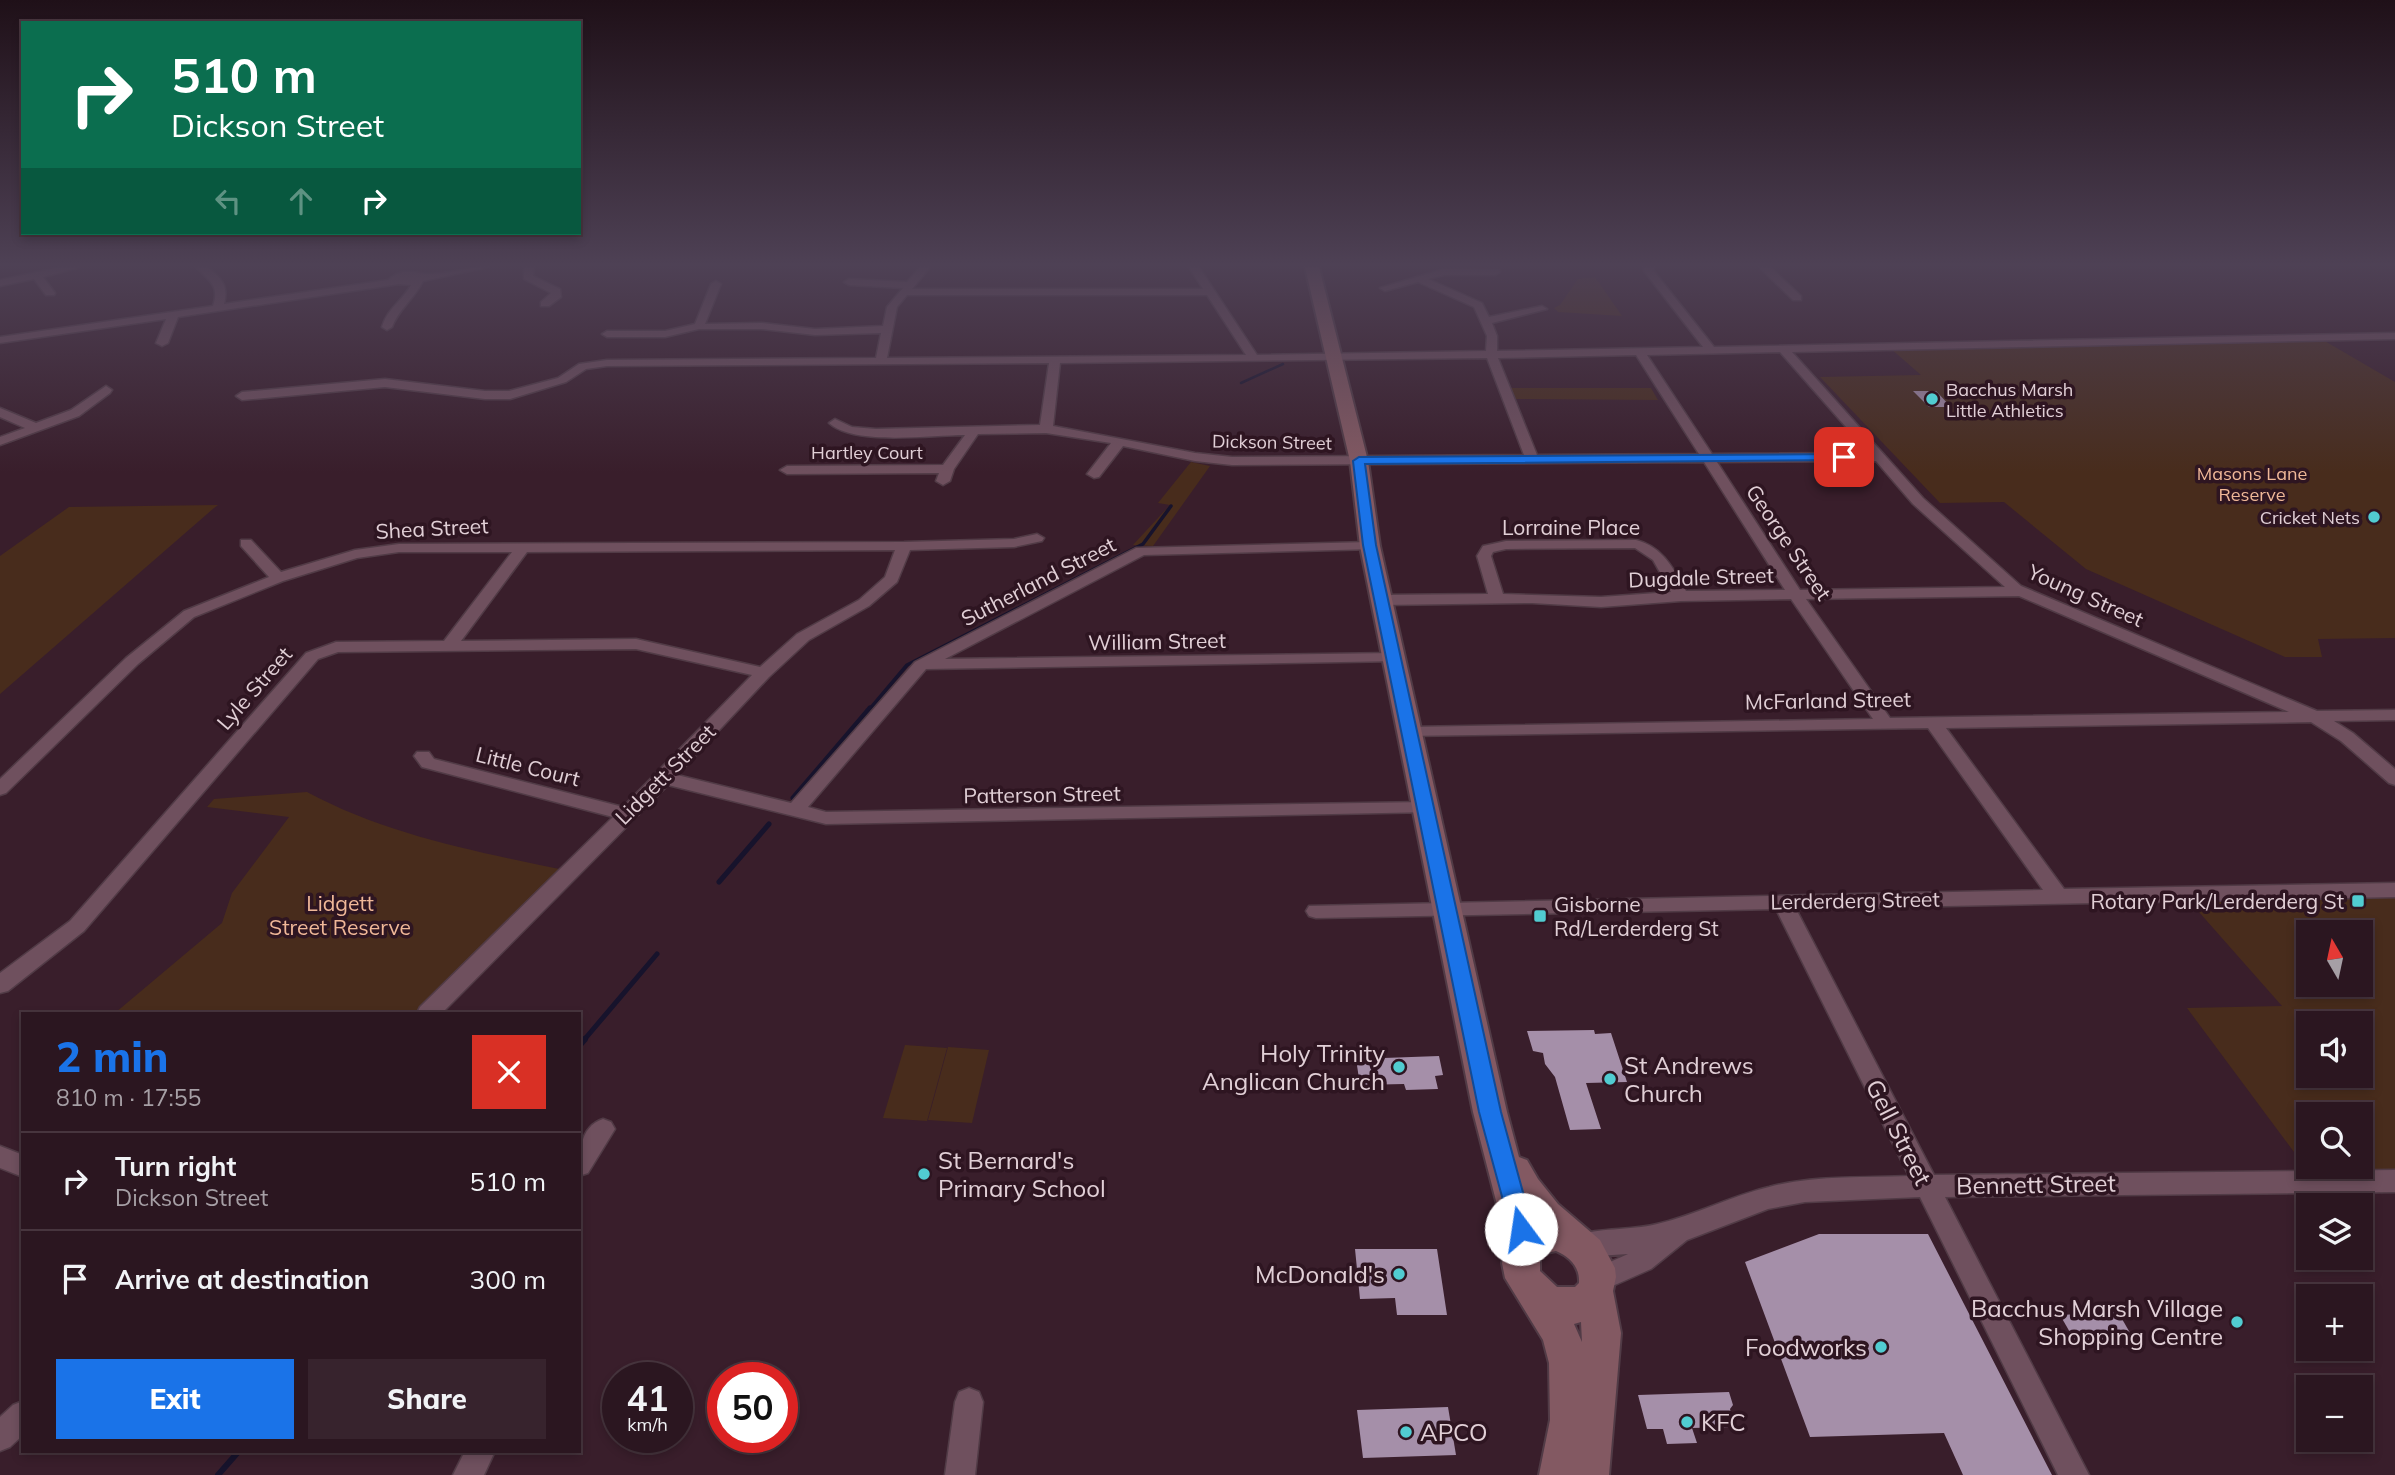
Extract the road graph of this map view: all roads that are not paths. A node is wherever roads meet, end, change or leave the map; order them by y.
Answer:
1 (27, 336) edge
2 (165, 336) edge
3 (886, 336) edge
4 (1238, 336) edge
5 (1330, 336) edge
6 (1492, 336) edge
7 (1700, 336) edge
8 (2395, 336) edge
9 (0, 340) edge
10 (162, 343) dead end
11 (1783, 348) junction
12 (1710, 349) junction
13 (1638, 350) junction
14 (1491, 355) junction
15 (1336, 358) junction
16 (1055, 359) junction
17 (1254, 359) junction
18 (881, 360) junction
19 (106, 390) dead end
20 (242, 396) dead end
21 (0, 412) edge
22 (835, 423) dead end
23 (36, 428) junction
24 (1045, 429) junction
25 (974, 431) junction
26 (0, 441) edge
27 (1120, 441) junction
28 (1880, 457) junction
29 (1532, 458) junction
30 (1706, 458) junction
31 (1359, 461) junction
32 (787, 470) dead end
33 (1094, 474) dead end
34 (1037, 538) dead end
35 (246, 543) dead end
36 (1370, 545) junction
37 (524, 546) junction
38 (904, 546) junction
39 (278, 578) junction
40 (2021, 591) junction
41 (1796, 595) junction
42 (1681, 596) junction
43 (1497, 599) junction
44 (1382, 600) junction
45 (449, 646) junction
46 (1394, 658) junction
47 (921, 664) junction
48 (764, 673) junction
49 (2256, 691) junction
50 (2395, 715) edge
51 (2247, 716) junction
52 (2314, 716) junction
53 (1932, 721) junction
54 (1884, 722) junction
55 (1410, 732) junction
56 (423, 756) dead end
57 (664, 778) junction
58 (2395, 779) edge
59 (0, 789) edge
60 (1426, 808) junction
61 (795, 811) junction
62 (625, 814) junction
63 (2395, 890) edge
64 (2059, 897) junction
65 (1782, 902) junction
66 (1447, 908) junction
67 (1316, 911) dead end
68 (0, 985) edge
69 (429, 1012) edge
70 (1490, 1112) junction
71 (603, 1129) dead end
72 (0, 1157) edge
73 (581, 1162) edge
74 (21, 1165) edge
75 (2395, 1181) edge
76 (1926, 1186) junction
77 (1683, 1230) junction
78 (1575, 1242) junction
79 (1524, 1248) junction
80 (1597, 1286) junction
81 (1535, 1294) junction
82 (969, 1402) dead end
83 (21, 1417) edge
84 (0, 1437) edge
85 (480, 1453) edge
86 (468, 1475) edge
87 (960, 1475) edge
88 (1560, 1475) edge
89 (1588, 1475) edge
90 (2074, 1475) edge

1 - 9 street
2 - 10 street
3 - 18 street
4 - 17 street
5 - 15 main road
6 - 14 street
7 - 12 street
8 - 11 street
11 - 12 street
11 - 28 street, Young Street
12 - 13 street
13 - 14 street
13 - 30 street, George Street
14 - 15 street
14 - 29 street
15 - 17 street
15 - 31 main road
16 - 17 street
16 - 18 street
16 - 24 street
18 - 20 street
19 - 23 street
21 - 23 street
22 - 25 street, Dickson Street
23 - 26 street
24 - 25 street, Dickson Street
24 - 27 street, Dickson Street
25 - 32 street, Hartley Court
27 - 31 street, Dickson Street
27 - 33 street
28 - 30 street, Dickson Street
28 - 40 street, Young Street
29 - 30 street, Dickson Street
29 - 31 street, Dickson Street
30 - 41 street, George Street
31 - 36 main road
34 - 38 street, Shea Street
35 - 39 street
36 - 44 main road
36 - 47 street, Sutherland Street
37 - 38 street, Shea Street
37 - 39 street, Shea Street
37 - 45 street
38 - 48 street, Lidgett Street
39 - 59 street, Shea Street
40 - 41 street, Dugdale Street
40 - 49 street, Young Street
41 - 42 street, Dugdale Street
41 - 54 street, George Street
42 - 43 street, Dugdale Street
42 - 43 street, Lorraine Place
43 - 44 street, Dugdale Street
44 - 46 main road
45 - 48 street, Lyle Street
45 - 68 street, Lyle Street
46 - 47 street, William Street
46 - 55 main road
47 - 61 street, Sutherland Street
48 - 57 street, Lidgett Street
49 - 51 street
49 - 52 street, Young Street
50 - 52 street, McFarland Street
51 - 52 street, McFarland Street
51 - 53 street, McFarland Street
52 - 58 street, Young Street
53 - 54 street, McFarland Street
53 - 64 street
54 - 55 street, McFarland Street
55 - 60 main road
56 - 62 street, Little Court
57 - 61 street, Patterson Street
57 - 62 street, Lidgett Street
60 - 61 street, Patterson Street
60 - 66 main road
62 - 69 street, Lidgett Street
63 - 64 street, Lerderderg Street
64 - 65 street, Lerderderg Street
65 - 66 street, Lerderderg Street
65 - 76 street, Gell Street
66 - 67 street, Lerderderg Street
66 - 70 main road
70 - 78 main road
70 - 79 main road
71 - 73 street
72 - 74 street
75 - 76 street, Bennett Street
76 - 77 street, Bennett Street
76 - 90 street, Gell Street
77 - 78 street, Bennett Street
77 - 80 street, Bennett Street
78 - 79 main road
78 - 80 main road
79 - 81 main road
80 - 81 main road
80 - 89 main road
81 - 88 main road
82 - 87 street
83 - 84 street
85 - 86 street

